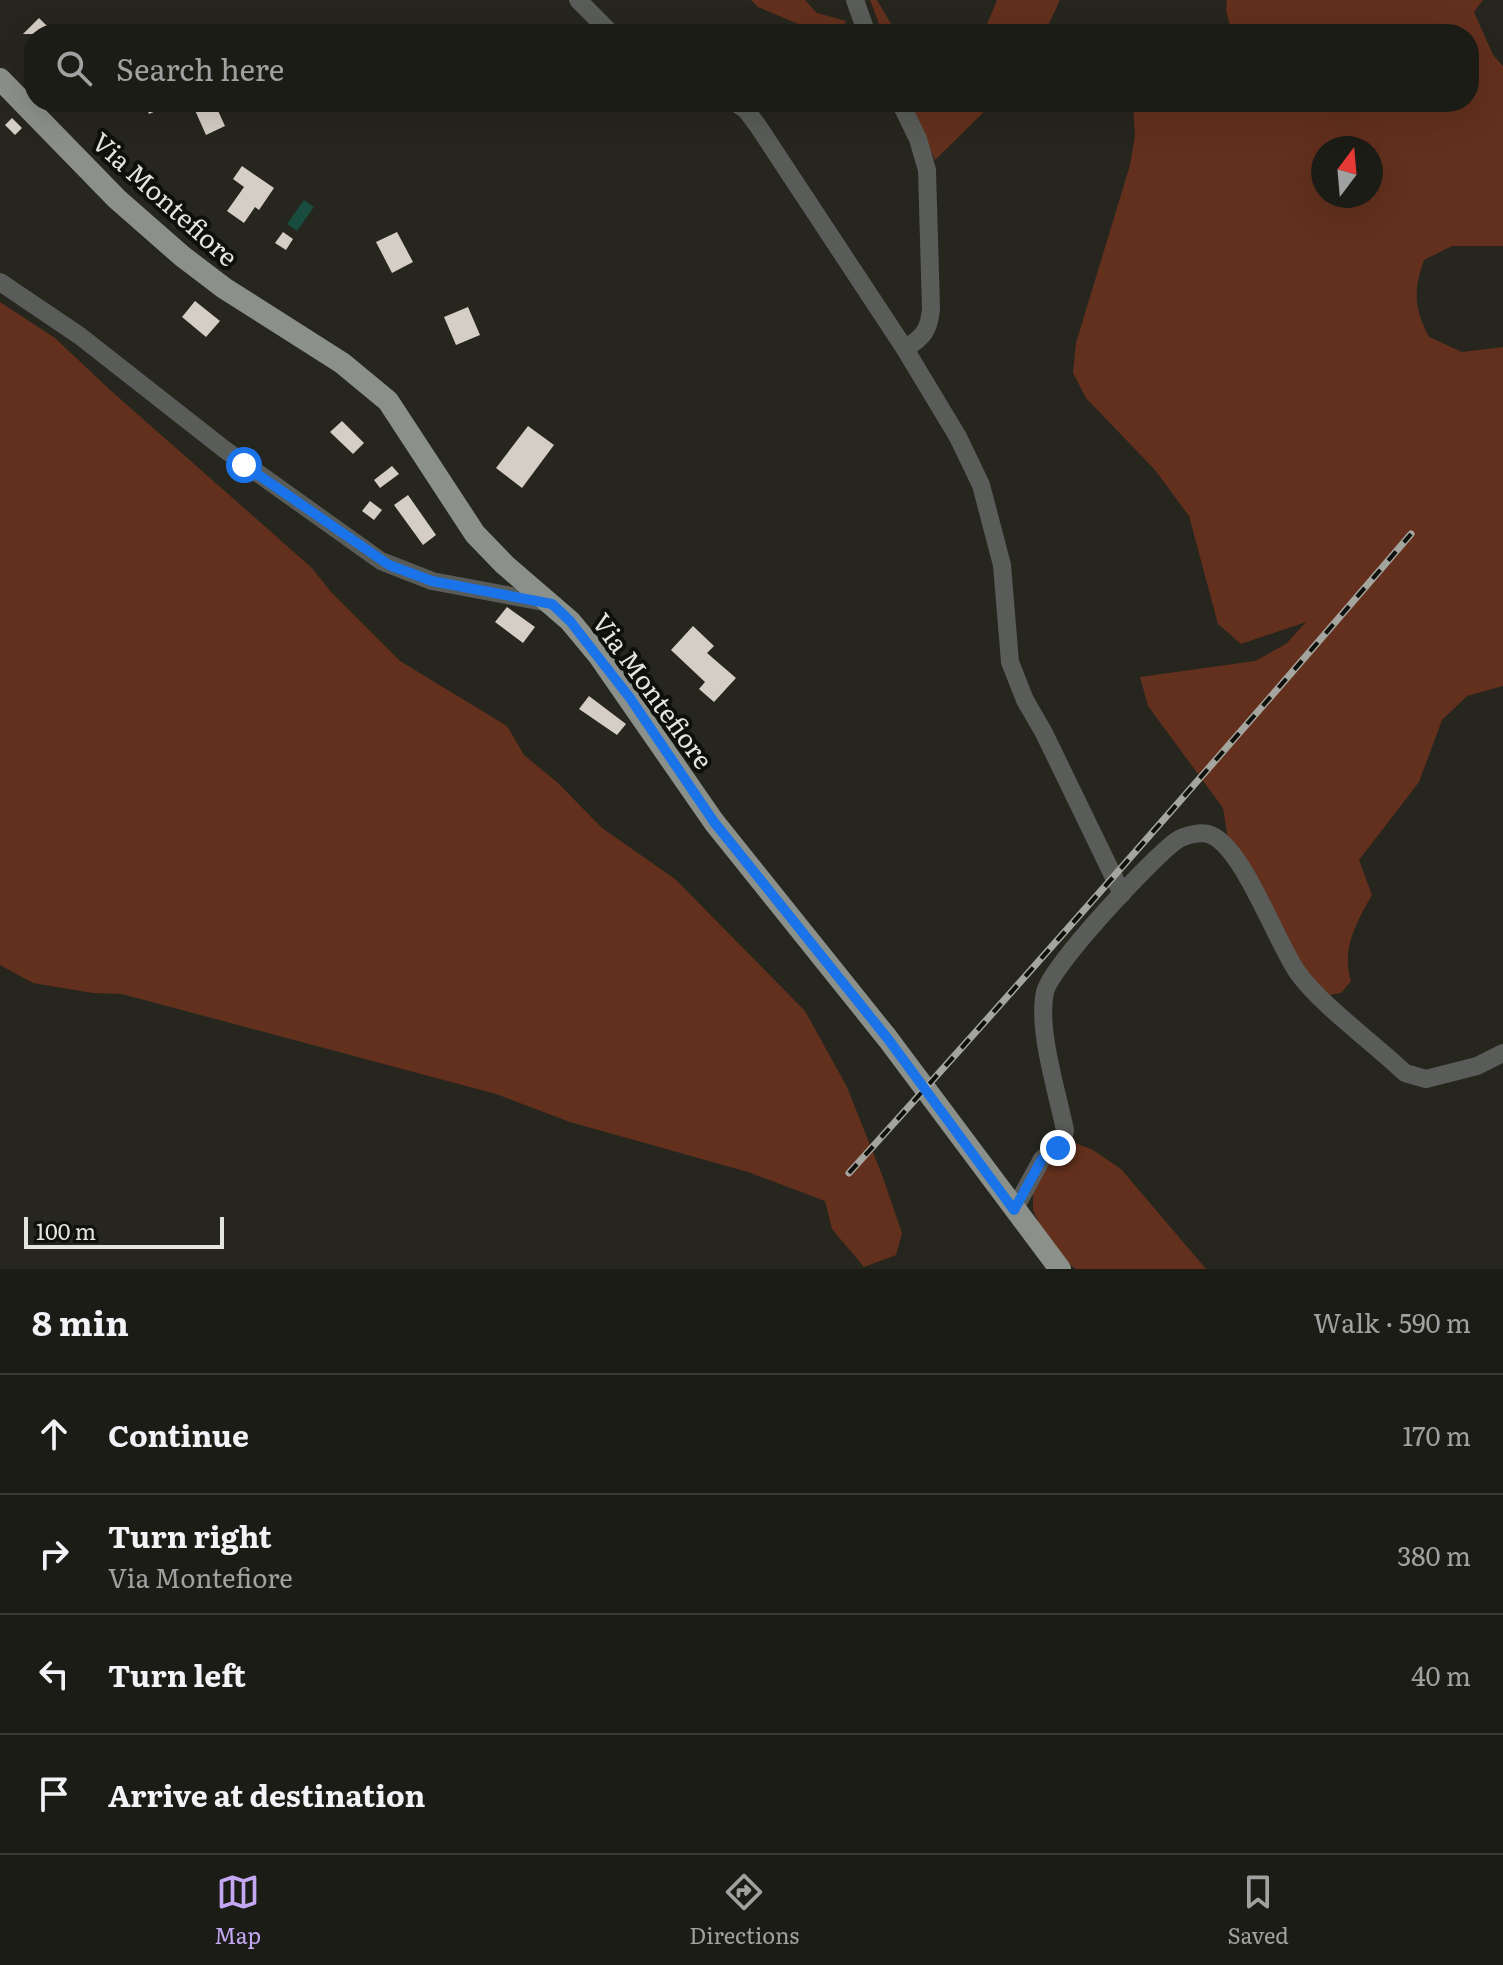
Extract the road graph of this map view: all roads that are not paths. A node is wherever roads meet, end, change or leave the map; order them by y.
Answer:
1 (578, 0) edge
2 (855, 0) edge
3 (602, 24) edge
4 (863, 24) edge
5 (0, 79) edge
6 (24, 104) edge
7 (32, 112) edge
8 (748, 112) edge
9 (905, 112) edge
10 (0, 282) edge
11 (905, 349) junction
12 (552, 604) junction
13 (1122, 894) junction
14 (1503, 1053) edge
15 (1014, 1210) junction
16 (1060, 1269) edge

1 - 3 street
2 - 4 street
5 - 6 main road, Via Montefiore
7 - 12 main road, Via Montefiore
8 - 11 street
9 - 11 street
10 - 12 street
11 - 13 street
12 - 15 main road, Via Montefiore
13 - 14 street
13 - 15 street
15 - 16 main road, Via Montefiore

